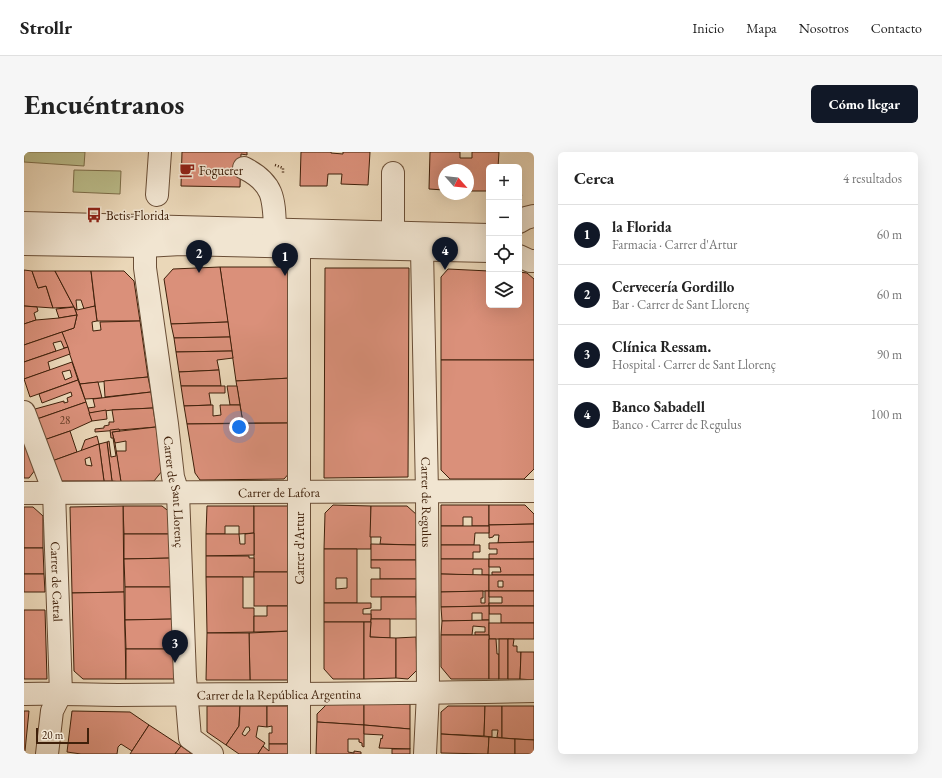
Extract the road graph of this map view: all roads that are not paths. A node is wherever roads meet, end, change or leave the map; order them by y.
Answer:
1 (160, 152) edge
2 (244, 168) dead end
3 (393, 173) dead end
4 (157, 195) dead end
5 (24, 224) edge
6 (171, 227) junction
7 (275, 229) junction
8 (393, 232) junction
9 (486, 235) edge
10 (24, 244) edge
11 (145, 246) junction
12 (299, 247) junction
13 (422, 250) junction
14 (486, 251) edge
15 (522, 257) edge
16 (534, 261) edge
17 (24, 412) edge
18 (534, 491) edge
19 (54, 492) junction
20 (178, 492) junction
21 (299, 492) junction
22 (427, 492) junction
23 (24, 493) edge
24 (534, 691) edge
25 (61, 693) junction
26 (299, 693) junction
27 (428, 693) junction
28 (24, 694) edge
29 (186, 694) junction
30 (47, 754) edge
31 (212, 754) edge
32 (299, 754) edge
33 (425, 754) edge

1 - 4 street
2 - 7 street
3 - 8 street
5 - 6 street
6 - 7 street
6 - 11 street
7 - 8 street
8 - 9 street
10 - 11 street
11 - 12 street
11 - 20 street, Carrer de Sant Llorenç
12 - 13 street
12 - 21 street, Carrer d'Artur
13 - 14 street
13 - 22 street, Carrer de Regulus
15 - 16 street
17 - 19 street, Carrer de Catral
18 - 22 street, Carrer de Lafora
19 - 20 street, Carrer de Lafora
19 - 23 street, Carrer de Lafora
19 - 25 street, Carrer de Catral
20 - 21 street, Carrer de Lafora
20 - 29 street, Carrer de Sant Llorenç
21 - 22 street, Carrer de Lafora
21 - 26 street, Carrer d'Artur
22 - 27 street, Carrer de Regulus
24 - 27 street, Carrer de la República Argentina
25 - 28 street, Carrer de la República Argentina
25 - 29 street, Carrer de la República Argentina
25 - 30 street, Carrer de Catral
26 - 27 street, Carrer de la República Argentina
26 - 29 street, Carrer de la República Argentina
26 - 32 street, Carrer d'Artur
27 - 33 street, Carrer de Regulus
29 - 31 street, Carrer de Sant Llorenç

